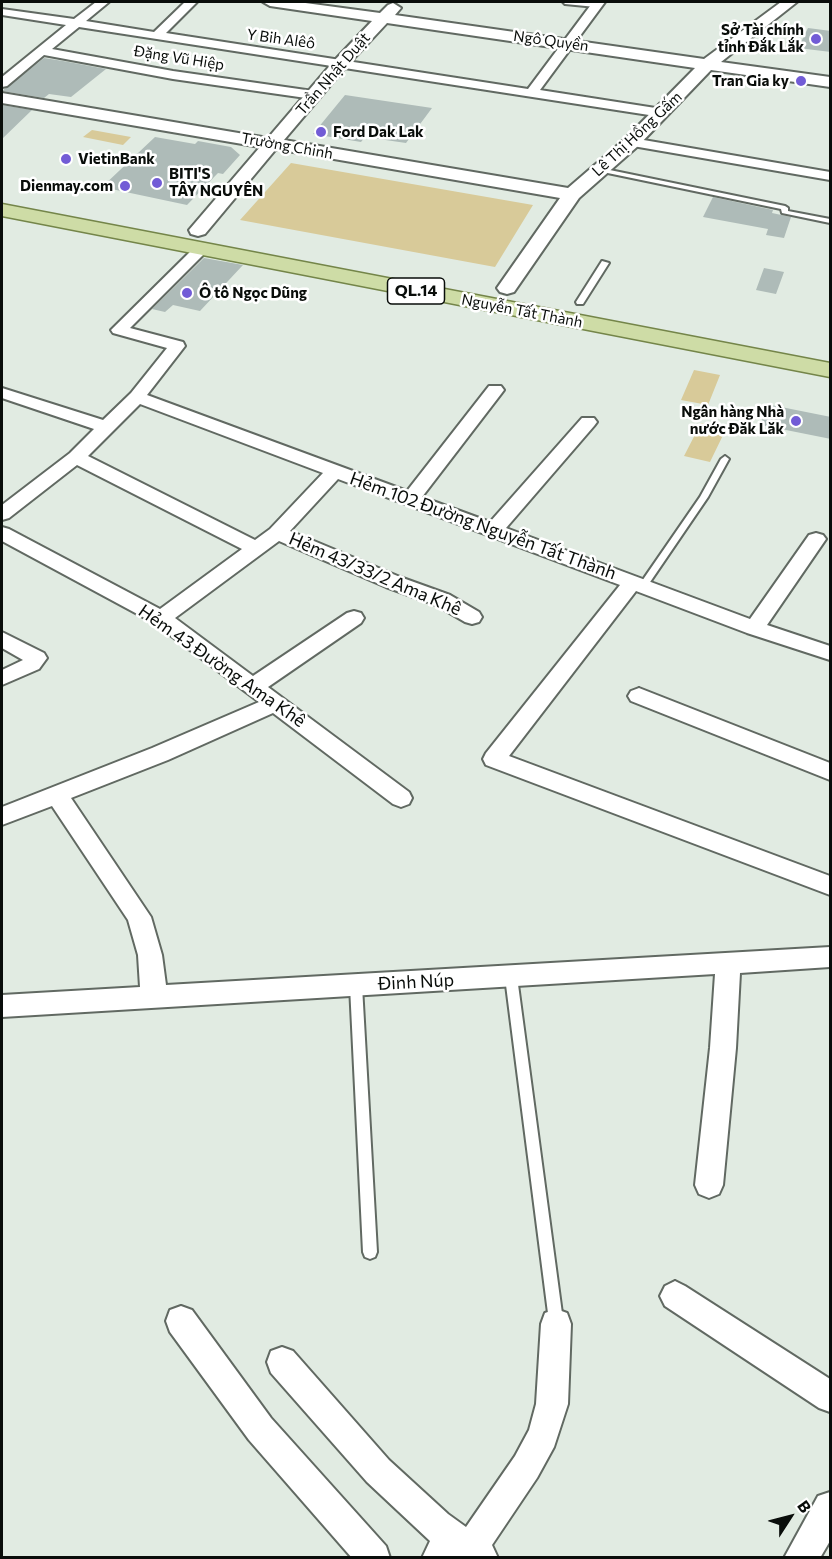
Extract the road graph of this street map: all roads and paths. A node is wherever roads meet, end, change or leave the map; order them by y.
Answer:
1 (103, 2) edge
2 (191, 2) edge
3 (270, 2) edge
4 (398, 2) edge
5 (565, 2) edge
6 (790, 2) edge
7 (597, 4) edge
8 (2, 12) edge
9 (384, 17) junction
10 (74, 23) junction
11 (155, 37) junction
12 (568, 44) junction
13 (40, 51) junction
14 (339, 64) junction
15 (708, 64) junction
16 (831, 82) edge
17 (2, 83) edge
18 (531, 93) junction
19 (313, 95) junction
20 (2, 98) edge
21 (662, 113) junction
22 (632, 142) junction
23 (273, 144) junction
24 (600, 170) junction
25 (831, 176) edge
26 (572, 194) junction
27 (5, 204) edge
28 (831, 221) edge
29 (199, 239) junction
30 (605, 263) dead end
31 (507, 288) junction
32 (580, 302) junction
33 (831, 349) edge
34 (831, 370) edge
35 (495, 390) dead end
36 (2, 393) edge
37 (136, 397) junction
38 (251, 420) dead end
39 (588, 422) dead end
40 (106, 427) junction
41 (236, 434) junction
42 (76, 457) junction
43 (725, 459) dead end
44 (335, 471) junction
45 (411, 499) junction
46 (2, 514) edge
47 (494, 530) junction
48 (2, 533) edge
49 (277, 533) junction
50 (816, 539) dead end
51 (257, 549) junction
52 (638, 584) junction
53 (472, 617) dead end
54 (161, 618) junction
55 (354, 618) dead end
56 (754, 628) junction
57 (2, 639) edge
58 (831, 653) edge
59 (2, 678) edge
60 (254, 686) junction
61 (639, 696) dead end
62 (277, 703) junction
63 (831, 772) edge
64 (57, 795) junction
65 (401, 798) dead end
66 (2, 816) edge
67 (831, 886) edge
68 (831, 957) edge
69 (728, 964) junction
70 (511, 977) junction
71 (356, 986) junction
72 (154, 998) junction
73 (2, 1006) edge
74 (709, 1185) dead end
75 (370, 1252) dead end
76 (675, 1296) dead end
77 (181, 1321) dead end
78 (556, 1324) joint
79 (282, 1362) dead end
80 (831, 1397) edge
81 (831, 1508) edge
82 (461, 1551) edge
83 (374, 1557) edge
84 (800, 1557) edge

1 - 10 street
2 - 11 street
3 - 9 street, Ngô Quyền
4 - 9 street, Trần Nhật Duật
5 - 7 lane
6 - 15 street, Lê Thị Hồng Gấm
7 - 12 street
8 - 10 street, Y Bih Alêô
9 - 12 street, Ngô Quyền
9 - 14 street, Trần Nhật Duật
10 - 11 street, Y Bih Alêô
10 - 13 street
11 - 14 street, Y Bih Alêô
12 - 15 street, Ngô Quyền
12 - 18 street
13 - 17 street
13 - 19 street, Đặng Vũ Hiệp
14 - 18 street, Y Bih Alêô
14 - 19 street, Trần Nhật Duật
15 - 16 street, Ngô Quyền
15 - 21 street, Lê Thị Hồng Gấm
18 - 21 street, Y Bih Alêô
19 - 23 street, Trần Nhật Duật
20 - 23 street, Trường Chinh
21 - 22 street, Lê Thị Hồng Gấm
22 - 24 street, Lê Thị Hồng Gấm
22 - 25 street
23 - 26 street, Trường Chinh
23 - 29 street, Trần Nhật Duật
24 - 26 street, Lê Thị Hồng Gấm
24 - 28 lane
26 - 31 street, Lê Thị Hồng Gấm
27 - 29 main road, Nguyễn Tất Thành / QL.14
29 - 31 main road, Nguyễn Tất Thành / QL.14
29 - 34 main road, Nguyễn Tất Thành / QL.14
29 - 37 street
30 - 32 lane
31 - 32 main road, Nguyễn Tất Thành / QL.14
32 - 33 main road, Nguyễn Tất Thành / QL.14
35 - 45 street
36 - 40 street
37 - 40 street
37 - 41 street, Hẻm 102 Đường Nguyễn Tất Thành
38 - 41 street
39 - 47 street
40 - 42 street
41 - 44 street, Hẻm 102 Đường Nguyễn Tất Thành
42 - 46 street
42 - 51 street
43 - 52 lane
44 - 45 street, Hẻm 102 Đường Nguyễn Tất Thành
44 - 49 street
45 - 47 street, Hẻm 102 Đường Nguyễn Tất Thành
47 - 52 street, Hẻm 102 Đường Nguyễn Tất Thành
48 - 54 street, Hẻm 43 Đường Ama Khê
49 - 51 street
49 - 53 street, Hẻm 43/33/2 Ama Khê
50 - 56 street
51 - 54 street
52 - 56 street, Hẻm 102 Đường Nguyễn Tất Thành
52 - 67 street
54 - 60 street, Hẻm 43 Đường Ama Khê
55 - 60 street
56 - 58 street, Hẻm 102 Đường Nguyễn Tất Thành
57 - 59 street
60 - 62 street, Hẻm 43 Đường Ama Khê
61 - 63 street
62 - 64 street
62 - 65 street, Hẻm 43 Đường Ama Khê
64 - 66 street
64 - 72 street
68 - 69 street, Đinh Núp
69 - 70 street, Đinh Núp
69 - 74 street
70 - 71 street, Đinh Núp
70 - 78 lane
71 - 72 street, Đinh Núp
71 - 75 lane
72 - 73 street, Đinh Núp
76 - 80 street
77 - 83 street
78 - 82 street
79 - 82 street
81 - 84 street

